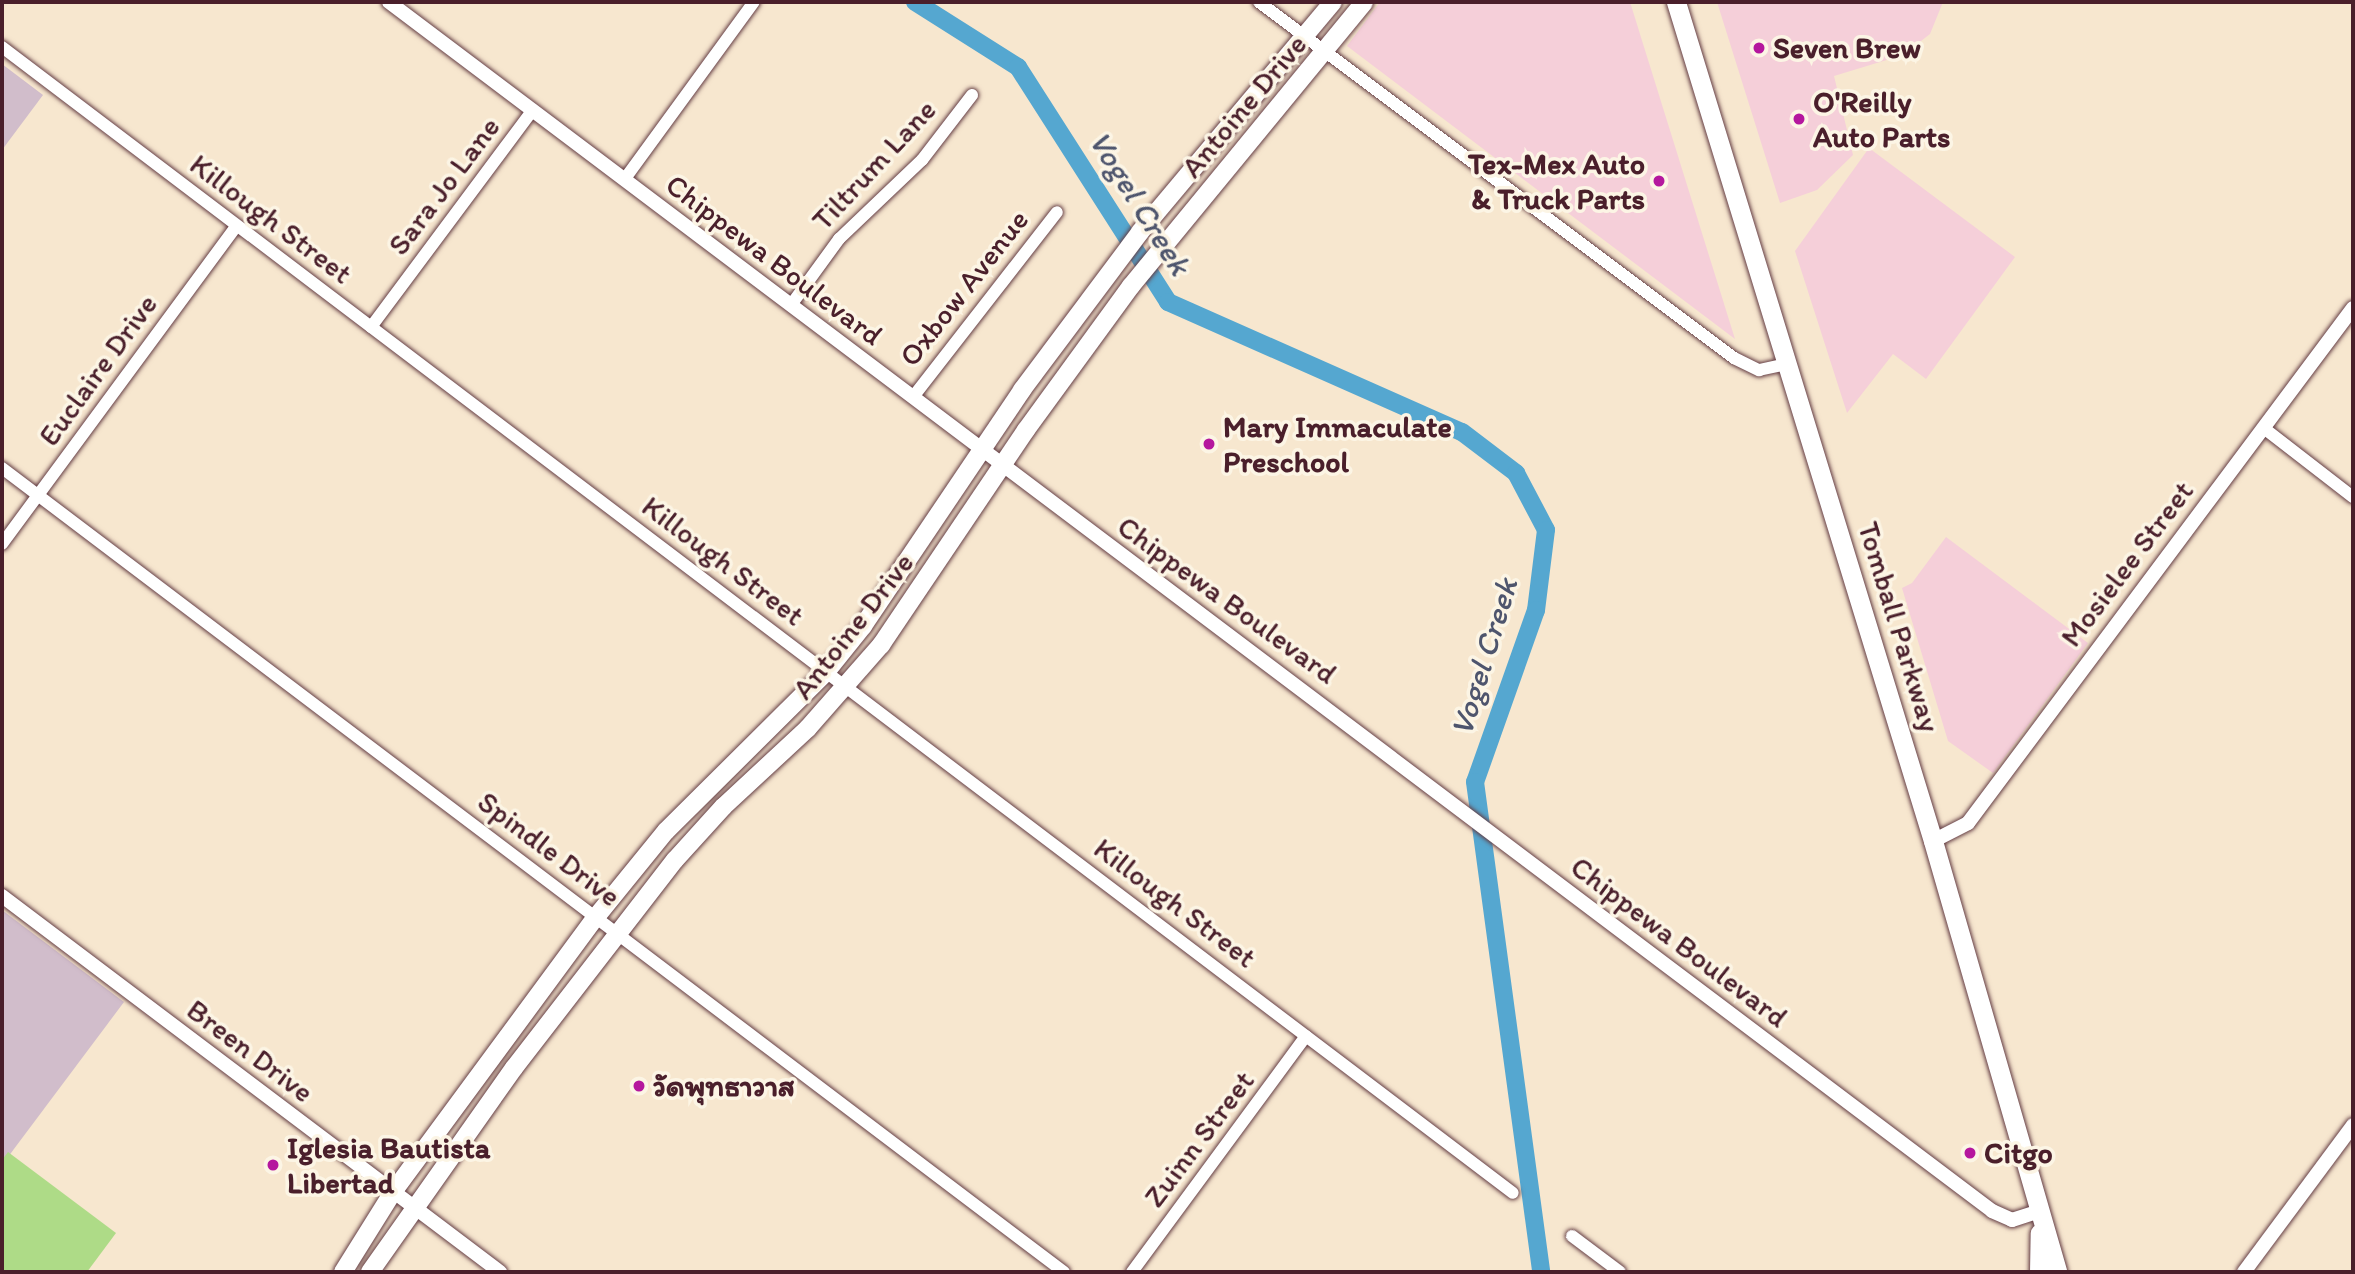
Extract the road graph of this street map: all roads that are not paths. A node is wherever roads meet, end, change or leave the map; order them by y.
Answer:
1 (389, 2) edge
2 (754, 2) edge
3 (1259, 2) edge
4 (1333, 2) edge
5 (1364, 2) edge
6 (1676, 2) edge
7 (1306, 37) junction
8 (2, 47) edge
9 (1326, 52) junction
10 (972, 95) dead end
11 (533, 110) junction
12 (1207, 151) junction
13 (1227, 170) junction
14 (624, 180) junction
15 (1057, 212) dead end
16 (236, 227) junction
17 (791, 305) junction
18 (2353, 308) edge
19 (371, 327) junction
20 (1068, 329) junction
21 (1088, 344) junction
22 (1787, 364) junction
23 (912, 397) junction
24 (2265, 429) junction
25 (984, 450) junction
26 (1002, 465) junction
27 (2, 468) edge
28 (38, 495) junction
29 (2353, 497) edge
30 (2, 544) edge
31 (826, 672) junction
32 (846, 688) junction
33 (706, 789) junction
34 (723, 807) junction
35 (1933, 841) junction
36 (2, 896) edge
37 (596, 917) junction
38 (616, 933) junction
39 (1306, 1036) junction
40 (495, 1054) junction
41 (514, 1068) junction
42 (2353, 1125) edge
43 (393, 1192) junction
44 (1513, 1193) dead end
45 (414, 1208) junction
46 (2040, 1214) junction
47 (1572, 1236) dead end
48 (343, 1272) edge
49 (370, 1272) edge
50 (500, 1272) edge
51 (1064, 1272) edge
52 (1132, 1272) edge
53 (1620, 1272) edge
54 (2039, 1272) edge
55 (2057, 1272) edge
56 (2244, 1272) edge

1 - 11 street, Chippewa Boulevard
2 - 14 street
3 - 7 street
4 - 7 main road, Antoine Drive
5 - 9 main road, Antoine Drive
6 - 22 main road, Tomball Parkway
7 - 9 street
7 - 12 main road, Antoine Drive
8 - 16 street, Killough Street
9 - 13 main road, Antoine Drive
9 - 22 street
10 - 17 street, Tiltrum Lane
11 - 14 street, Chippewa Boulevard
11 - 19 street, Sara Jo Lane
12 - 13 main road
12 - 20 main road, Antoine Drive
13 - 21 main road, Antoine Drive
14 - 17 street, Chippewa Boulevard
15 - 23 street, Oxbow Avenue
16 - 19 street, Killough Street
16 - 28 street, Euclaire Drive
17 - 23 street, Chippewa Boulevard
18 - 24 street, Mosielee Street
19 - 31 street, Killough Street
20 - 21 main road
20 - 25 main road, Antoine Drive
21 - 26 main road, Antoine Drive
22 - 35 main road, Tomball Parkway
23 - 25 street, Chippewa Boulevard
24 - 29 street
24 - 35 street, Mosielee Street
25 - 26 street, Chippewa Boulevard
25 - 31 main road, Antoine Drive
26 - 32 main road, Antoine Drive
26 - 46 street, Chippewa Boulevard
27 - 28 street, Spindle Drive
28 - 30 street, Euclaire Drive
28 - 37 street, Spindle Drive
31 - 32 street, Killough Street
31 - 33 main road, Antoine Drive
32 - 34 main road, Antoine Drive
32 - 39 street, Killough Street
33 - 34 main road
33 - 37 main road, Antoine Drive
34 - 38 main road, Antoine Drive
35 - 46 main road, Tomball Parkway
36 - 43 street, Breen Drive
37 - 38 street, Spindle Drive
37 - 40 main road, Antoine Drive
38 - 41 main road, Antoine Drive
38 - 51 street, Spindle Drive
39 - 44 street, Killough Street
39 - 52 street, Zuinn Street
40 - 41 main road
40 - 43 main road, Antoine Drive
41 - 45 main road, Antoine Drive
42 - 56 street
43 - 45 street, Breen Drive
43 - 48 main road, Antoine Drive
45 - 49 main road, Antoine Drive
45 - 50 street, Breen Drive
46 - 54 main road
46 - 55 main road, Tomball Parkway
47 - 53 street

